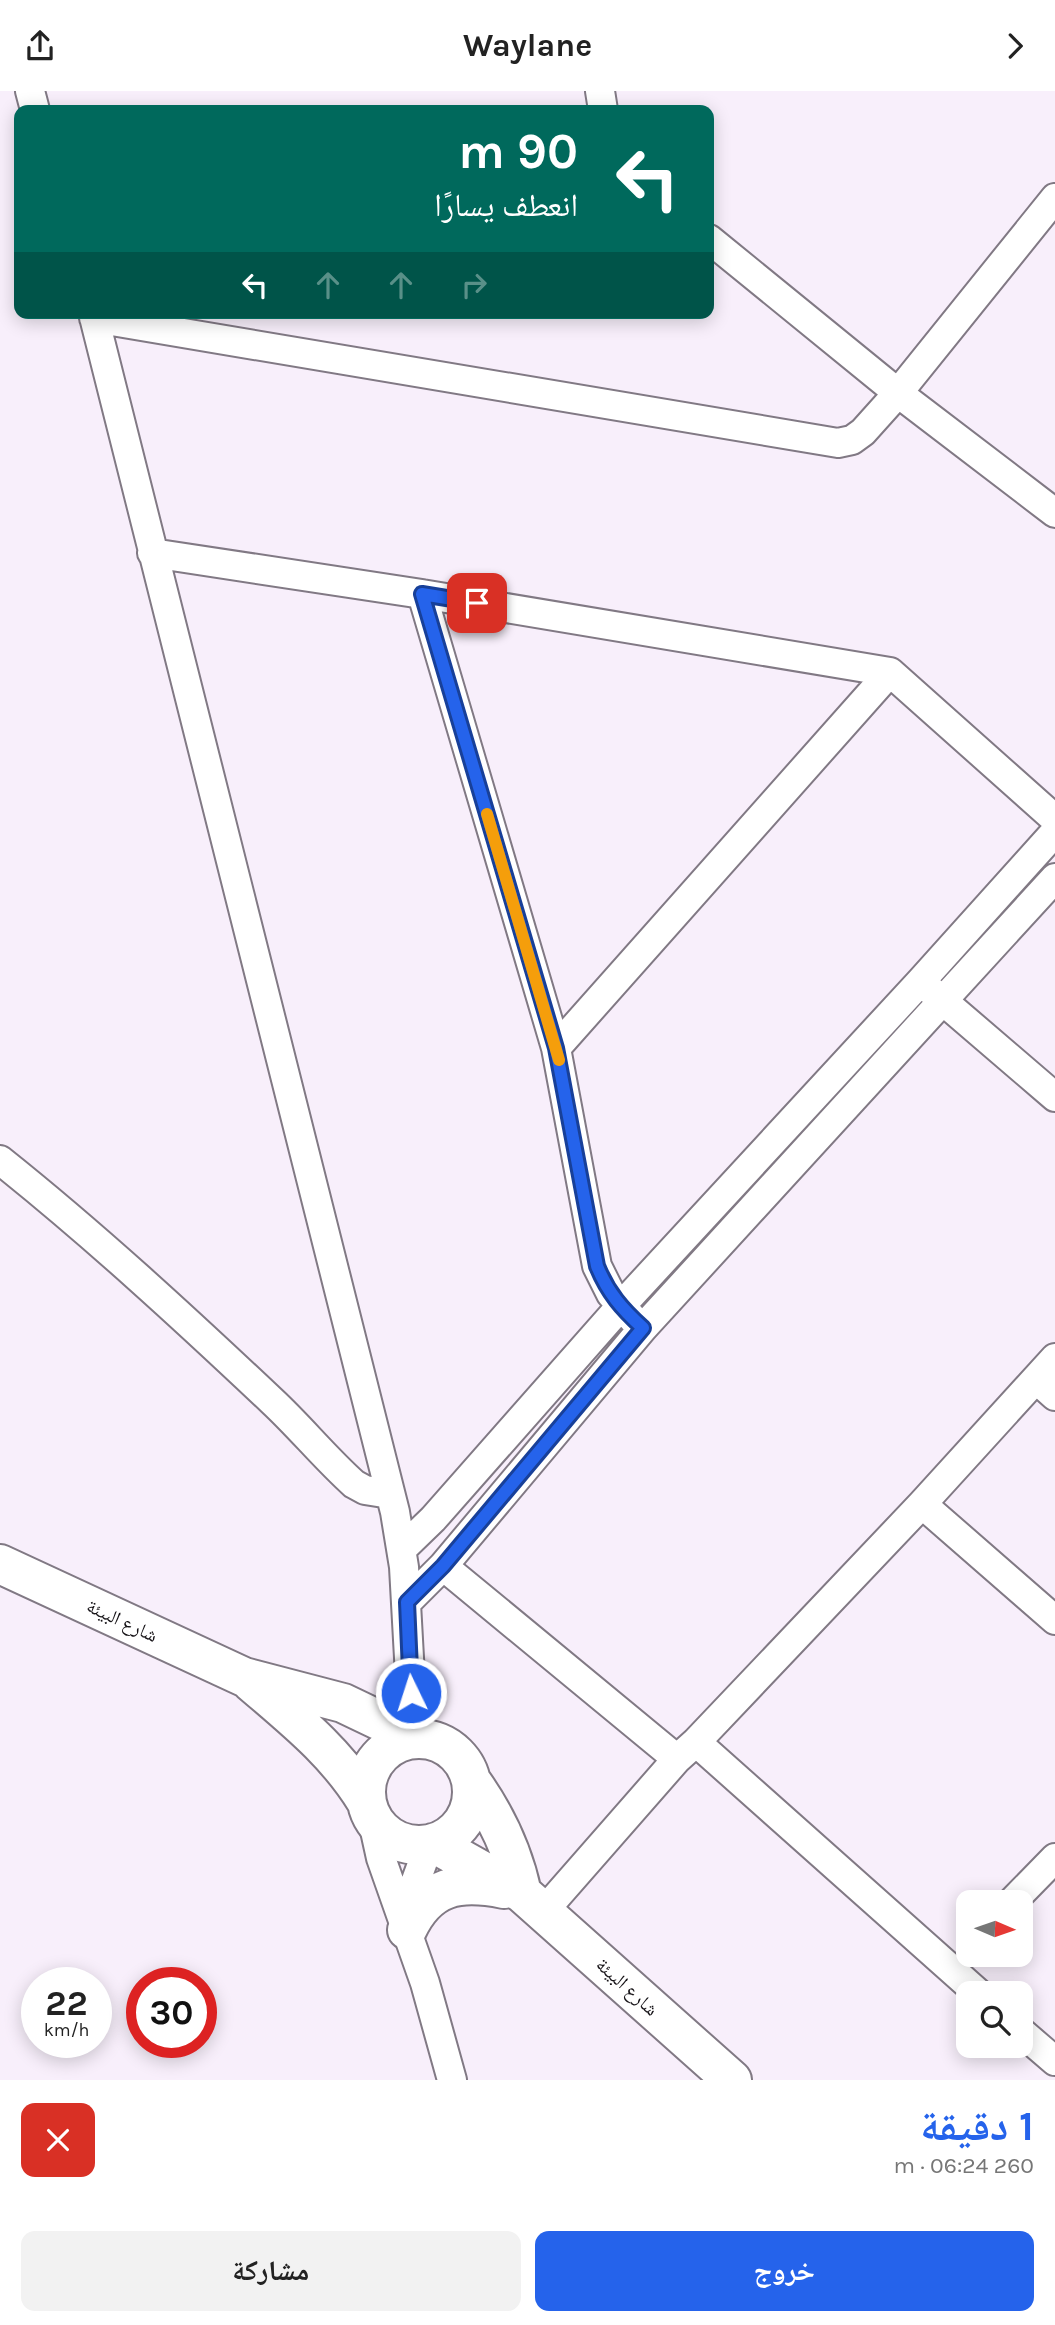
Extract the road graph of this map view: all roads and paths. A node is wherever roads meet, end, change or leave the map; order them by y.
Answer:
1 (1055, 198) edge
2 (714, 243) edge
3 (94, 319) edge
4 (116, 319) edge
5 (898, 393) junction
6 (1055, 513) edge
7 (152, 554) junction
8 (422, 594) junction
9 (890, 672) junction
10 (1055, 819) edge
11 (1055, 832) edge
12 (1055, 878) edge
13 (921, 981) junction
14 (943, 1001) junction
15 (556, 1048) junction
16 (1055, 1097) edge
17 (0, 1160) edge
18 (620, 1307) junction
19 (643, 1328) junction
20 (1055, 1358) edge
21 (1046, 1388) edge
22 (390, 1494) junction
23 (922, 1504) junction
24 (402, 1549) junction
25 (0, 1565) edge
26 (443, 1566) junction
27 (407, 1602) junction
28 (1055, 1619) edge
29 (244, 1677) junction
30 (415, 1739) junction
31 (687, 1751) junction
32 (472, 1782) junction
33 (369, 1809) junction
34 (431, 1844) junction
35 (1055, 1858) edge
36 (1024, 1890) edge
37 (533, 1902) junction
38 (407, 1930) junction
39 (956, 1956) edge
40 (1033, 2042) edge
41 (1055, 2061) edge
42 (452, 2080) edge
43 (733, 2080) edge

1 - 5 street
2 - 5 street
3 - 7 street
4 - 5 street
5 - 6 street
7 - 8 street
7 - 22 street
8 - 9 street
8 - 15 street
9 - 10 street
9 - 15 street
11 - 13 street
12 - 14 street
13 - 14 street
13 - 18 street
14 - 16 street
14 - 19 street
15 - 18 street
17 - 22 street
18 - 19 street
18 - 24 street
19 - 26 street
20 - 21 street
21 - 23 street
22 - 24 street
23 - 28 street
23 - 31 street
24 - 27 street
25 - 29 street, شارع البيئة
26 - 27 street
26 - 31 street
27 - 30 street
29 - 30 street, شارع البيئة
29 - 33 street, شارع البيئة
30 - 32 street
30 - 33 street
31 - 37 street
31 - 39 street
32 - 34 street
32 - 37 street
33 - 34 street
33 - 38 street
34 - 37 street, شارع البيئة
34 - 38 street
35 - 36 street
37 - 38 street
37 - 43 street, شارع البيئة
38 - 42 street
40 - 41 street

